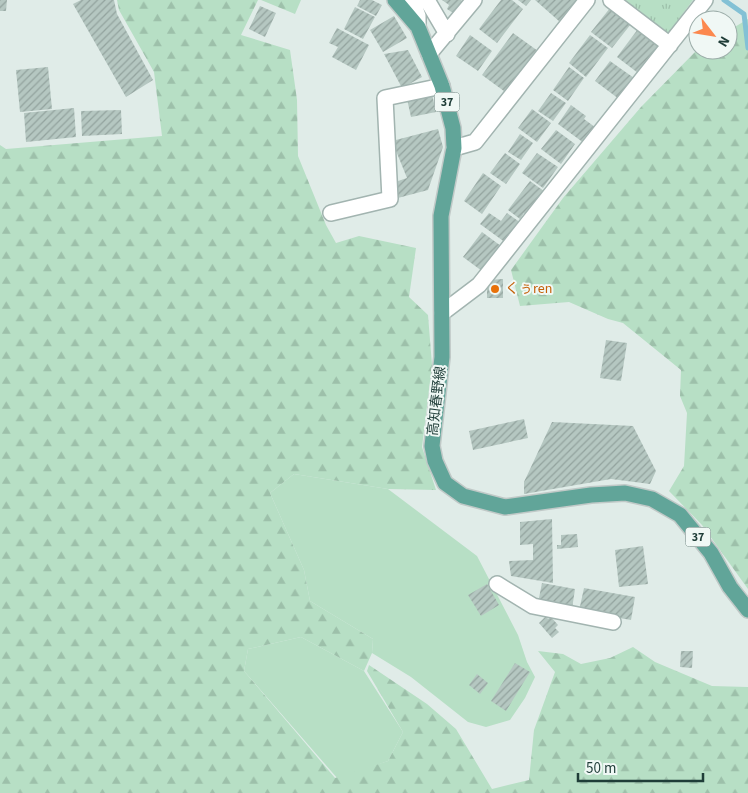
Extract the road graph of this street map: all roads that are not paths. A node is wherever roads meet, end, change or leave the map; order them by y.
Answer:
1 (395, 0) edge
2 (412, 0) edge
3 (427, 0) edge
4 (474, 0) edge
5 (586, 0) edge
6 (611, 0) edge
7 (705, 0) edge
8 (418, 27) junction
9 (447, 34) junction
10 (670, 45) junction
11 (429, 54) junction
12 (442, 86) junction
13 (454, 148) junction
14 (331, 213) dead end
15 (442, 313) junction
16 (497, 584) dead end
17 (748, 610) edge
18 (613, 622) dead end

1 - 8 main road, 高知春野線 / 37
2 - 8 street
3 - 9 street
4 - 9 street
5 - 13 street
6 - 10 street
7 - 10 street
8 - 11 main road, 高知春野線 / 37
9 - 11 street
10 - 15 street
11 - 12 main road, 高知春野線 / 37
12 - 13 main road, 高知春野線 / 37
12 - 14 street
13 - 15 main road, 高知春野線 / 37
15 - 17 main road, 高知春野線 / 37
16 - 18 street

